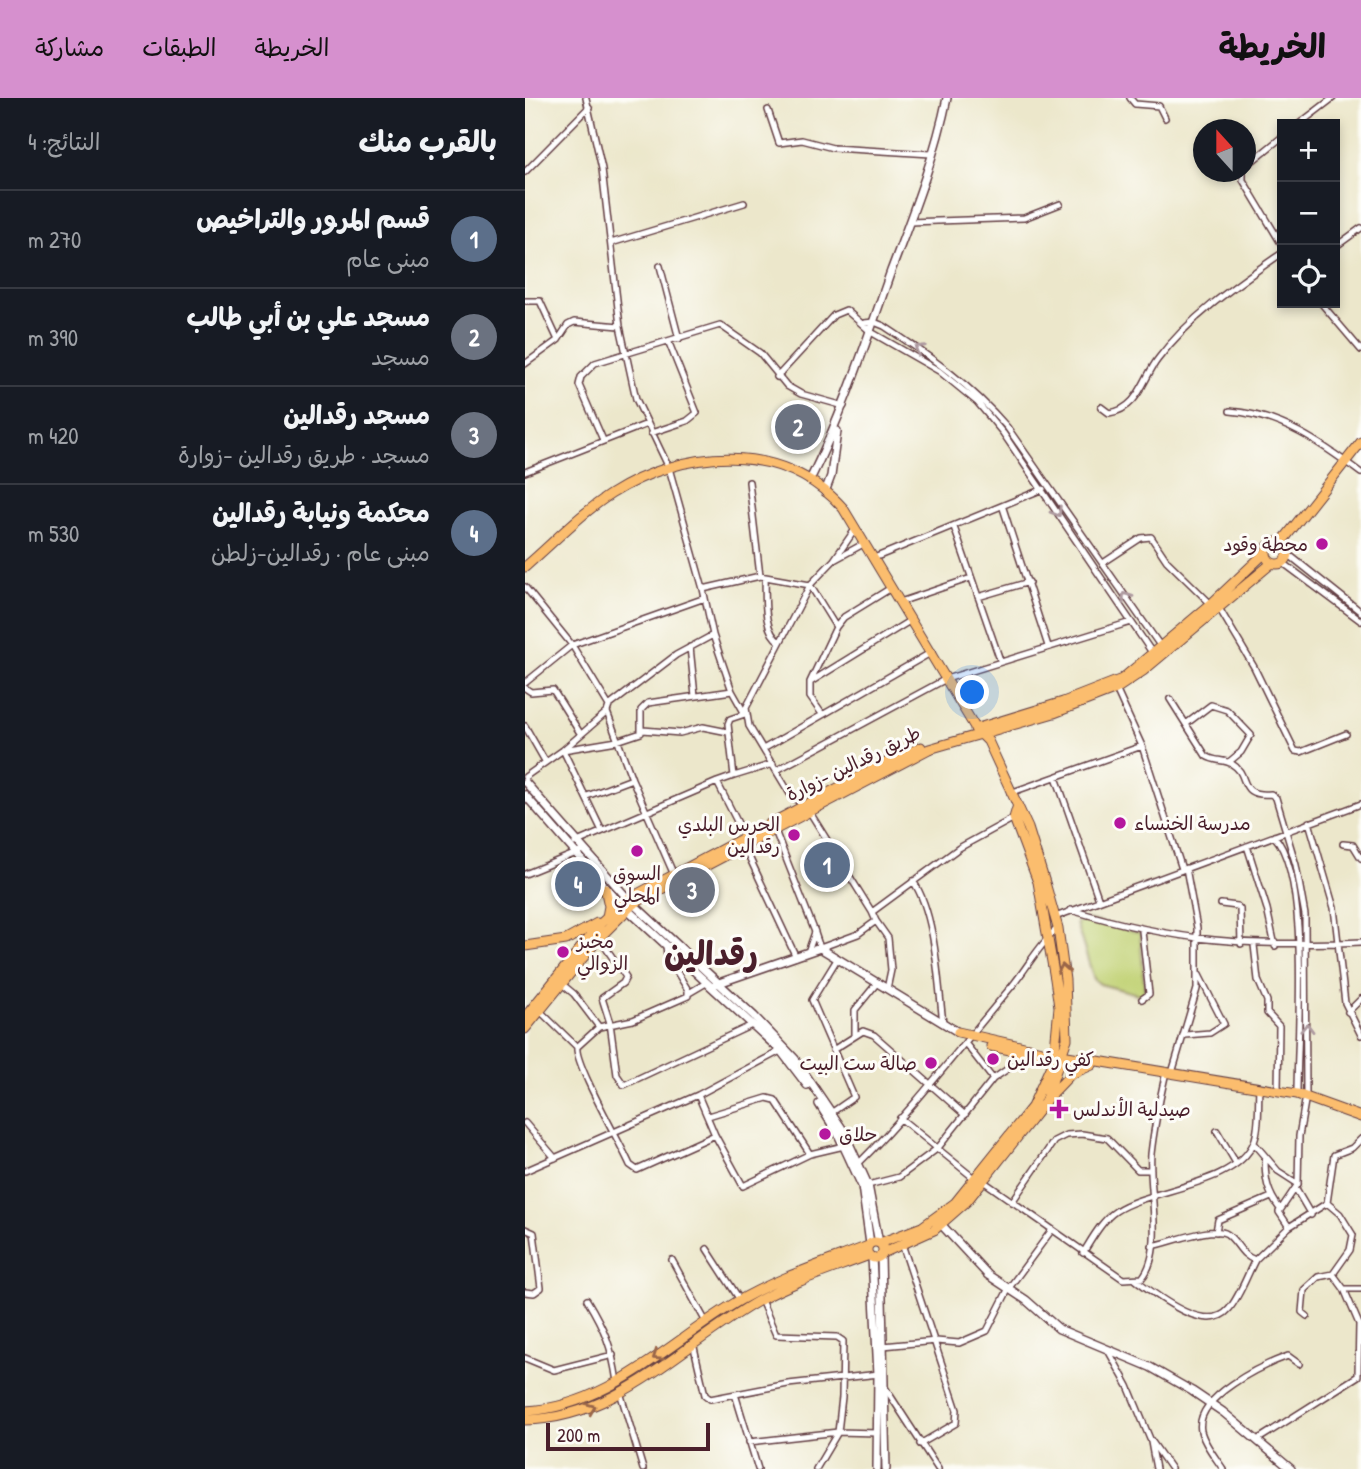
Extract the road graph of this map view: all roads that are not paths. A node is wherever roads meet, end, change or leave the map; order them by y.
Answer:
1 (586, 98) edge
2 (947, 98) edge
3 (1130, 98) edge
4 (1333, 98) edge
5 (589, 107) junction
6 (768, 110) dead end
7 (1165, 118) dead end
8 (1306, 119) edge
9 (1277, 141) edge
10 (931, 154) junction
11 (1256, 159) edge
12 (525, 172) edge
13 (1244, 182) edge
14 (744, 203) dead end
15 (1060, 204) dead end
16 (909, 222) junction
17 (1361, 228) edge
18 (1277, 237) edge
19 (611, 243) junction
20 (1338, 245) edge
21 (1277, 256) edge
22 (660, 266) dead end
23 (525, 301) edge
24 (1325, 308) edge
25 (874, 322) junction
26 (865, 323) junction
27 (620, 326) junction
28 (884, 326) junction
29 (871, 332) junction
30 (881, 335) junction
31 (679, 339) junction
32 (558, 340) junction
33 (669, 343) junction
34 (1361, 350) edge
35 (625, 356) junction
36 (525, 364) edge
37 (777, 377) junction
38 (844, 406) junction
39 (1101, 407) dead end
40 (1230, 411) dead end
41 (839, 419) junction
42 (647, 424) junction
43 (651, 433) junction
44 (603, 440) junction
45 (1361, 442) edge
46 (1346, 462) junction
47 (669, 468) junction
48 (525, 472) edge
49 (1361, 473) edge
50 (810, 480) junction
51 (749, 482) dead end
52 (1043, 489) junction
53 (825, 492) junction
54 (1003, 508) junction
55 (954, 527) junction
56 (856, 528) junction
57 (865, 543) junction
58 (1281, 543) junction
59 (1266, 552) junction
60 (874, 558) junction
61 (834, 560) junction
62 (1281, 560) junction
63 (1103, 563) junction
64 (525, 567) edge
65 (762, 577) junction
66 (971, 578) junction
67 (1028, 582) junction
68 (810, 585) junction
69 (525, 587) edge
70 (891, 588) junction
71 (703, 589) junction
72 (978, 597) junction
73 (705, 598) junction
74 (900, 602) junction
75 (1215, 606) junction
76 (1361, 612) edge
77 (911, 620) junction
78 (1361, 621) edge
79 (1131, 622) junction
80 (836, 627) junction
81 (713, 635) junction
82 (780, 642) junction
83 (572, 645) junction
84 (1048, 646) junction
85 (690, 647) junction
86 (1163, 650) junction
87 (932, 652) junction
88 (1155, 657) junction
89 (1000, 660) junction
90 (946, 679) junction
91 (810, 682) junction
92 (525, 683) edge
93 (525, 688) edge
94 (1116, 689) junction
95 (732, 691) junction
96 (695, 696) junction
97 (1170, 699) dead end
98 (608, 709) junction
99 (745, 714) junction
100 (822, 714) junction
101 (1186, 724) junction
102 (525, 726) edge
103 (643, 730) junction
104 (979, 731) junction
105 (729, 732) junction
106 (580, 733) junction
107 (1346, 734) dead end
108 (617, 741) junction
109 (1142, 746) junction
110 (765, 748) junction
111 (563, 751) junction
112 (545, 761) junction
113 (1229, 762) junction
114 (773, 764) junction
115 (777, 770) junction
116 (734, 776) junction
117 (1056, 777) junction
118 (525, 779) edge
119 (632, 779) junction
120 (717, 782) junction
121 (1010, 793) junction
122 (525, 795) edge
123 (587, 796) junction
124 (1361, 804) edge
125 (806, 809) junction
126 (647, 810) junction
127 (1017, 814) junction
128 (1309, 822) junction
129 (774, 828) junction
130 (601, 829) junction
131 (1286, 831) junction
132 (1274, 836) junction
133 (745, 841) junction
134 (577, 842) junction
135 (1343, 844) dead end
136 (569, 846) junction
137 (1247, 846) junction
138 (580, 852) junction
139 (1361, 858) edge
140 (1184, 869) junction
141 (525, 874) edge
142 (676, 878) junction
143 (913, 881) junction
144 (605, 888) junction
145 (1099, 900) junction
146 (627, 904) junction
147 (1221, 904) dead end
148 (1071, 910) junction
149 (872, 912) junction
150 (606, 918) junction
151 (1050, 919) junction
152 (876, 920) junction
153 (1058, 928) junction
154 (1142, 931) junction
155 (815, 932) junction
156 (1048, 937) junction
157 (599, 938) junction
158 (1198, 940) junction
159 (1361, 942) edge
160 (1339, 943) junction
161 (1241, 944) junction
162 (666, 945) junction
163 (1254, 945) junction
164 (1302, 945) junction
165 (525, 946) edge
166 (1275, 946) junction
167 (820, 948) junction
168 (808, 952) junction
169 (796, 957) junction
170 (836, 961) junction
171 (1198, 972) junction
172 (706, 983) junction
173 (877, 983) junction
174 (562, 984) junction
175 (718, 985) junction
176 (887, 989) junction
177 (689, 993) junction
178 (525, 997) edge
179 (1142, 999) dead end
180 (1361, 999) edge
181 (540, 1005) junction
182 (1348, 1012) junction
183 (525, 1017) edge
184 (610, 1023) junction
185 (943, 1023) junction
186 (752, 1025) junction
187 (599, 1027) junction
188 (525, 1029) edge
189 (855, 1034) junction
190 (1185, 1035) junction
191 (1361, 1035) edge
192 (965, 1037) junction
193 (577, 1047) junction
194 (783, 1049) junction
195 (833, 1051) junction
196 (1028, 1055) junction
197 (1039, 1057) junction
198 (1058, 1057) junction
199 (1092, 1065) junction
200 (1050, 1070) junction
201 (1168, 1074) junction
202 (993, 1079) junction
203 (931, 1084) junction
204 (1259, 1088) junction
205 (1278, 1090) junction
206 (698, 1095) junction
207 (1301, 1095) junction
208 (1045, 1102) junction
209 (831, 1113) junction
210 (965, 1115) junction
211 (708, 1116) junction
212 (1361, 1117) edge
213 (900, 1118) junction
214 (525, 1124) edge
215 (614, 1130) junction
216 (1217, 1131) dead end
217 (715, 1135) junction
218 (1361, 1139) edge
219 (1254, 1143) junction
220 (844, 1146) junction
221 (938, 1148) junction
222 (810, 1154) junction
223 (850, 1154) junction
224 (555, 1158) junction
225 (1265, 1158) junction
226 (1236, 1163) junction
227 (858, 1164) junction
228 (1151, 1170) junction
229 (525, 1171) edge
230 (979, 1180) junction
231 (868, 1185) junction
232 (1297, 1188) junction
233 (1152, 1197) junction
234 (1271, 1197) junction
235 (1012, 1202) junction
236 (1327, 1203) junction
237 (1280, 1209) junction
238 (1311, 1215) junction
239 (939, 1221) junction
240 (1290, 1227) junction
241 (525, 1229) edge
242 (1051, 1231) junction
243 (1216, 1232) junction
244 (1353, 1235) junction
245 (1361, 1238) edge
246 (902, 1244) junction
247 (1152, 1246) junction
248 (708, 1249) dead end
249 (875, 1250) junction
250 (1083, 1252) junction
251 (672, 1260) dead end
252 (1255, 1260) junction
253 (1333, 1273) junction
254 (1136, 1280) junction
255 (1010, 1288) junction
256 (1344, 1289) junction
257 (1361, 1289) edge
258 (525, 1292) edge
259 (587, 1300) dead end
260 (740, 1300) junction
261 (761, 1300) junction
262 (1307, 1316) dead end
263 (706, 1323) junction
264 (936, 1341) junction
265 (694, 1343) junction
266 (883, 1346) junction
267 (1109, 1352) junction
268 (613, 1355) junction
269 (525, 1358) edge
270 (1299, 1364) dead end
271 (881, 1373) junction
272 (843, 1378) junction
273 (617, 1383) junction
274 (886, 1389) junction
275 (620, 1394) junction
276 (735, 1394) junction
277 (1209, 1402) junction
278 (525, 1411) edge
279 (525, 1420) edge
280 (838, 1432) junction
281 (878, 1433) junction
282 (1150, 1439) junction
283 (1257, 1440) junction
284 (749, 1441) junction
285 (921, 1444) junction
286 (643, 1469) edge
287 (758, 1469) edge
288 (816, 1469) edge
289 (877, 1469) edge
290 (886, 1469) edge
291 (938, 1469) edge
292 (1156, 1469) edge
293 (1171, 1469) edge
294 (1223, 1469) edge
295 (1291, 1469) edge

1 - 5 street
2 - 10 street
3 - 7 street
4 - 8 street
5 - 12 street
5 - 19 street
6 - 10 street
9 - 11 street
10 - 16 street
13 - 18 street
14 - 19 street
15 - 16 street
16 - 25 street
17 - 20 street
19 - 27 street
21 - 39 street
22 - 31 street
23 - 32 street
24 - 34 street
25 - 26 street
25 - 28 street
25 - 29 street
26 - 29 street
26 - 37 street
27 - 32 street
27 - 35 street
28 - 30 street
63 -> 28 street
29 - 30 street
29 - 38 street
30 - 52 street
31 - 33 street
31 - 37 street
32 - 36 street
33 - 35 street
33 - 43 street
35 - 42 street
35 - 44 street
37 - 38 street
38 - 41 street
40 - 46 street
41 - 50 street
41 - 53 street
42 - 43 street
42 - 44 street
43 - 47 street
44 - 48 street
45 - 46 main road
46 - 49 street
46 - 58 main road
47 - 50 main road
47 - 64 main road
47 - 71 street
50 - 53 main road
51 - 65 street
52 - 54 street
52 -> 79 street
53 - 56 main road
54 - 55 street
54 - 67 street
55 - 60 street
55 - 66 street
56 - 57 main road
56 - 61 street
57 - 60 main road
57 - 61 street
58 - 59 main road, طريق رقدالين -زوارة
58 - 62 main road
59 - 62 main road
59 - 75 main road, طريق رقدالين -زوارة
60 - 70 main road
61 - 68 street
62 - 75 main road, طريق رقدالين -زوارة
62 - 76 street
62 - 78 street
63 - 75 street
86 -> 63 street
65 - 68 street
65 - 71 street
65 - 82 street
66 - 72 street
66 - 74 street
67 - 72 street
67 - 84 street
68 - 80 street
68 - 82 street
69 - 83 street
70 - 74 main road
70 - 80 street
71 - 73 street
72 - 89 street
73 - 81 street
73 - 83 street
74 - 77 main road
75 - 86 main road, طريق رقدالين -زوارة
75 - 107 street
77 - 87 main road
77 - 91 street
79 - 84 street
79 - 88 street
80 - 91 street
81 - 85 street
81 - 95 street
82 - 99 street
83 - 92 street
83 - 98 street
84 - 89 street
85 - 96 street
85 - 98 street
86 - 88 main road, طريق رقدالين -زوارة
87 - 90 main road
87 - 100 street
88 - 94 main road, طريق رقدالين -زوارة
88 - 104 main road, طريق رقدالين -زوارة
89 - 90 street
90 - 104 main road
90 - 115 street
91 - 100 street
93 - 106 street
94 - 104 main road, طريق رقدالين -زوارة
94 - 109 street
95 - 96 street
95 - 99 street
96 - 103 street
97 - 101 street
98 - 106 street
98 - 108 street
99 - 105 street
99 - 110 street
100 - 110 street
101 - 113 street
101 - 113 street
102 - 112 street
103 - 105 street
103 - 108 street
104 - 121 main road
104 - 125 main road, طريق رقدالين -زوارة
105 - 116 street
106 - 111 street
108 - 111 street
108 - 119 street
109 - 117 street
109 - 140 street
110 - 114 street
111 - 112 street
111 - 123 street
112 - 118 street
113 - 131 street
114 - 115 street
114 - 116 street
115 - 125 street
116 - 120 street
117 - 121 street
117 - 145 street
118 - 134 street
119 - 123 street
119 - 126 street
120 - 126 street
120 - 133 street
121 - 127 main road
122 - 136 street
123 - 130 street
124 - 128 street
125 - 129 main road, طريق رقدالين -زوارة
125 - 133 main road, طريق رقدالين -زوارة
125 - 149 street
126 - 130 street
126 - 142 street
127 - 143 street
127 - 151 main road
128 - 131 street
128 - 160 street
129 - 133 main road, طريق رقدالين -زوارة
129 - 155 street
130 - 134 street
131 - 132 street
131 - 164 street
132 - 137 street
132 - 164 street
133 - 142 main road, طريق رقدالين -زوارة
133 - 169 street
134 - 136 street
134 - 138 street
135 - 139 street
136 - 138 street
137 - 140 street
137 - 166 street
138 - 141 street
138 - 144 street
138 - 146 street
140 - 145 street
140 - 158 street
142 - 146 main road, طريق رقدالين -زوارة
143 - 149 street
143 - 185 street
144 - 146 street
144 - 150 main road
145 - 148 street
146 - 150 main road
146 - 157 main road
146 - 162 street
146 - 175 street
147 - 161 street
148 - 151 street
148 - 154 street
149 - 152 street
150 - 165 main road
150 - 181 main road
151 - 153 main road
151 - 156 main road
152 - 167 street
152 - 176 street
153 - 156 street
198 -> 153 main road
154 - 158 street
154 - 179 street
155 - 167 street
155 - 168 street
156 - 192 street
156 - 198 main road
157 - 174 main road
157 - 184 street
158 - 161 street
158 - 171 street
159 - 160 street
160 - 164 street
160 - 182 street
161 - 163 street
162 - 172 street
162 - 177 street
163 - 166 street
163 - 205 street
164 - 166 street
164 - 207 street
167 - 168 street
167 - 170 street
168 - 169 street
169 - 175 street
170 - 173 street
170 - 195 street
171 - 190 street
171 - 190 street
172 - 175 street
172 - 177 street
172 - 186 street
173 - 176 street
173 - 189 street
174 - 181 main road
174 - 187 street
175 - 194 street
176 - 185 street
177 - 184 street
178 - 181 main road
180 - 182 street
181 - 183 main road
181 - 188 main road
181 - 193 street
182 - 191 street
184 - 186 street
184 - 187 street
185 - 192 street
186 - 194 street
187 - 193 street
189 - 195 street
189 - 203 street
190 - 201 street
192 - 196 main road
192 - 198 main road
192 - 202 street
192 - 203 street
193 - 215 street
194 - 206 street
194 - 209 street
194 - 220 street
195 - 209 street
196 - 197 main road
196 - 202 street
197 - 198 main road
197 - 200 main road
198 - 199 main road
198 - 200 main road
198 - 201 main road
198 - 208 main road
199 - 201 main road
199 - 208 main road
200 - 230 main road
201 - 204 main road
201 - 228 street
202 - 210 street
203 - 210 street
203 - 213 street
204 - 205 main road
204 - 219 street
205 - 207 main road
206 - 211 street
206 - 215 street
207 - 212 main road
207 - 232 street
208 - 230 main road
209 - 223 street
210 - 221 street
211 - 217 street
211 - 222 street
213 - 221 street
213 - 227 street
214 - 224 street
215 - 217 street
215 - 224 street
216 - 226 street
217 - 222 street
218 - 236 street
219 - 225 street
219 - 226 street
220 - 222 street
220 - 223 street
221 - 230 street
221 - 231 street
223 - 227 street
223 - 249 street
224 - 229 street
225 - 232 street
225 - 234 street
226 - 233 street
227 - 231 street
228 - 233 street
228 - 235 street
230 - 235 street
230 - 239 main road
231 - 249 street
232 - 237 street
232 - 238 street
233 - 247 street
233 - 250 street
234 - 237 street
234 - 243 street
235 - 242 street
236 - 238 street
236 - 244 street
237 - 240 street
238 - 240 street
239 - 246 main road
239 - 249 main road
239 - 255 street
240 - 252 street
241 - 258 street
242 - 250 street
242 - 255 street
243 - 247 street
243 - 252 street
244 - 245 street
244 - 253 street
246 - 249 main road
246 - 264 street
247 - 254 street
248 - 260 street
249 - 260 main road
249 - 261 main road
249 - 266 street
249 - 271 street
250 - 254 street
251 - 263 street
252 - 254 street
253 - 256 street
253 - 262 street
255 - 264 street
255 - 267 street
256 - 257 street
256 - 283 street
259 - 268 street
260 - 263 main road
261 - 265 main road
261 - 272 street
263 -> 273 main road
264 - 266 street
264 - 285 street
265 - 275 main road
265 - 276 street
266 - 271 street
267 - 277 street
267 - 282 street
268 - 269 street
268 - 273 street
270 - 277 street
271 - 272 street
271 - 274 street
271 - 281 street
272 - 276 street
272 - 280 street
273 - 275 street
273 - 278 main road
274 - 285 street
274 - 290 street
279 -> 275 main road
275 - 286 street
276 - 284 street
277 - 283 street
277 - 294 street
280 - 281 street
280 - 284 street
280 - 288 street
281 - 289 street
282 - 292 street
282 - 293 street
283 - 295 street
284 - 287 street
285 - 291 street

